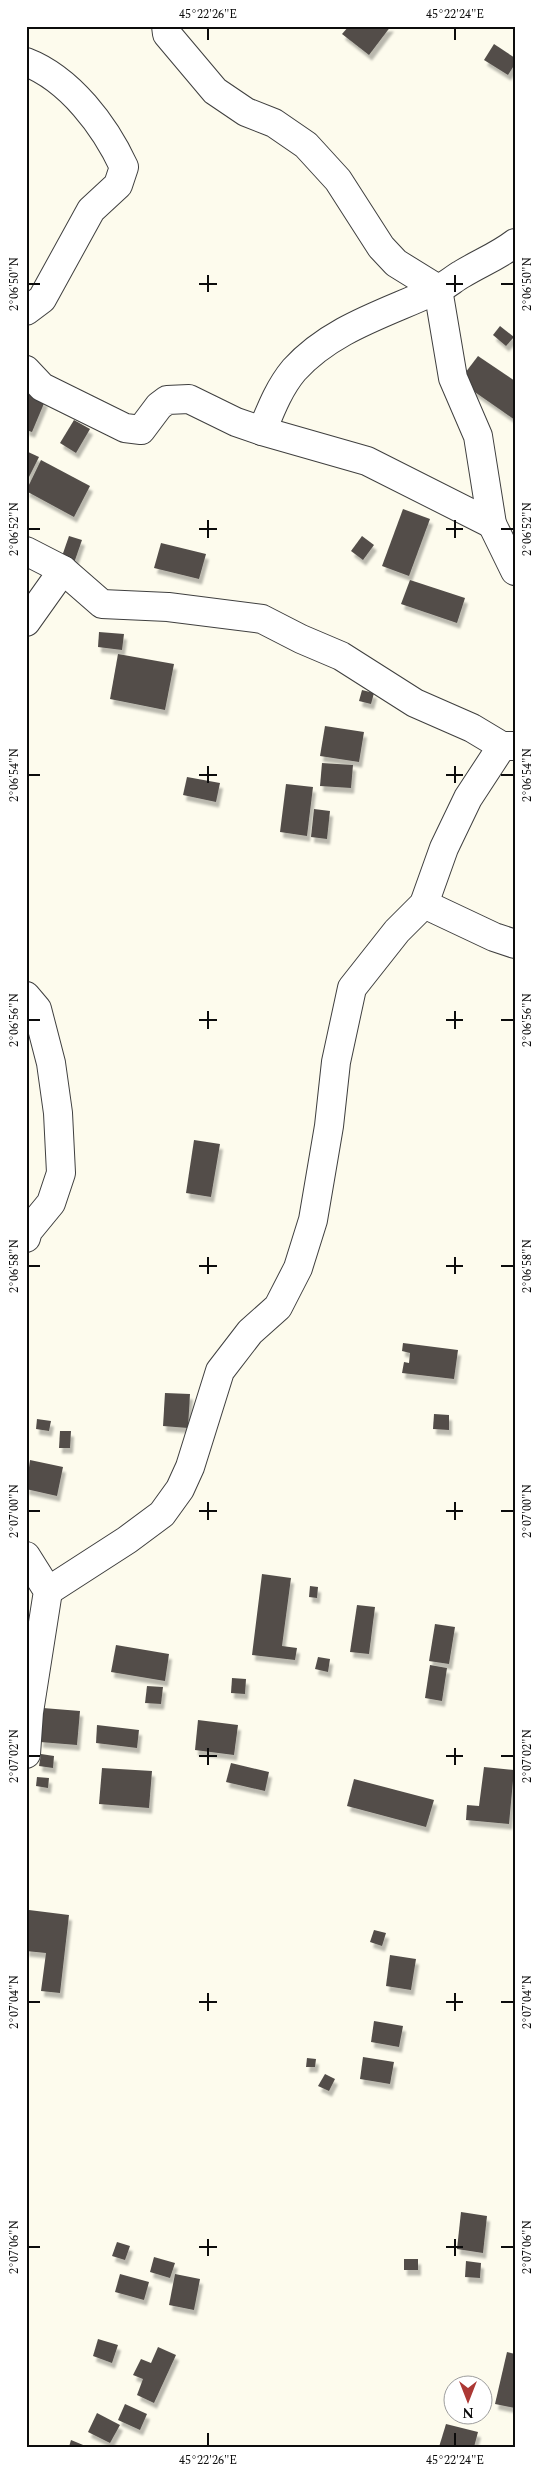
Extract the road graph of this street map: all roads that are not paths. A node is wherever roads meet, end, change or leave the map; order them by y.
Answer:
1 (166, 26) edge
2 (26, 62) edge
3 (515, 243) edge
4 (438, 289) junction
5 (26, 311) edge
6 (26, 370) edge
7 (262, 431) junction
8 (492, 524) junction
9 (26, 550) edge
10 (63, 570) junction
11 (515, 571) edge
12 (26, 622) edge
13 (509, 746) edge
14 (424, 904) junction
15 (515, 944) edge
16 (26, 996) edge
17 (26, 1238) edge
18 (26, 1556) edge
19 (48, 1591) junction
20 (26, 1754) edge

1 - 4 street
2 - 5 street
3 - 4 street
4 - 7 street
4 - 8 street
6 - 7 street
7 - 8 street
8 - 11 street
9 - 10 street
10 - 12 street
10 - 13 street
13 - 14 street
14 - 15 street
14 - 19 street
16 - 17 street
18 - 19 street
19 - 20 street

